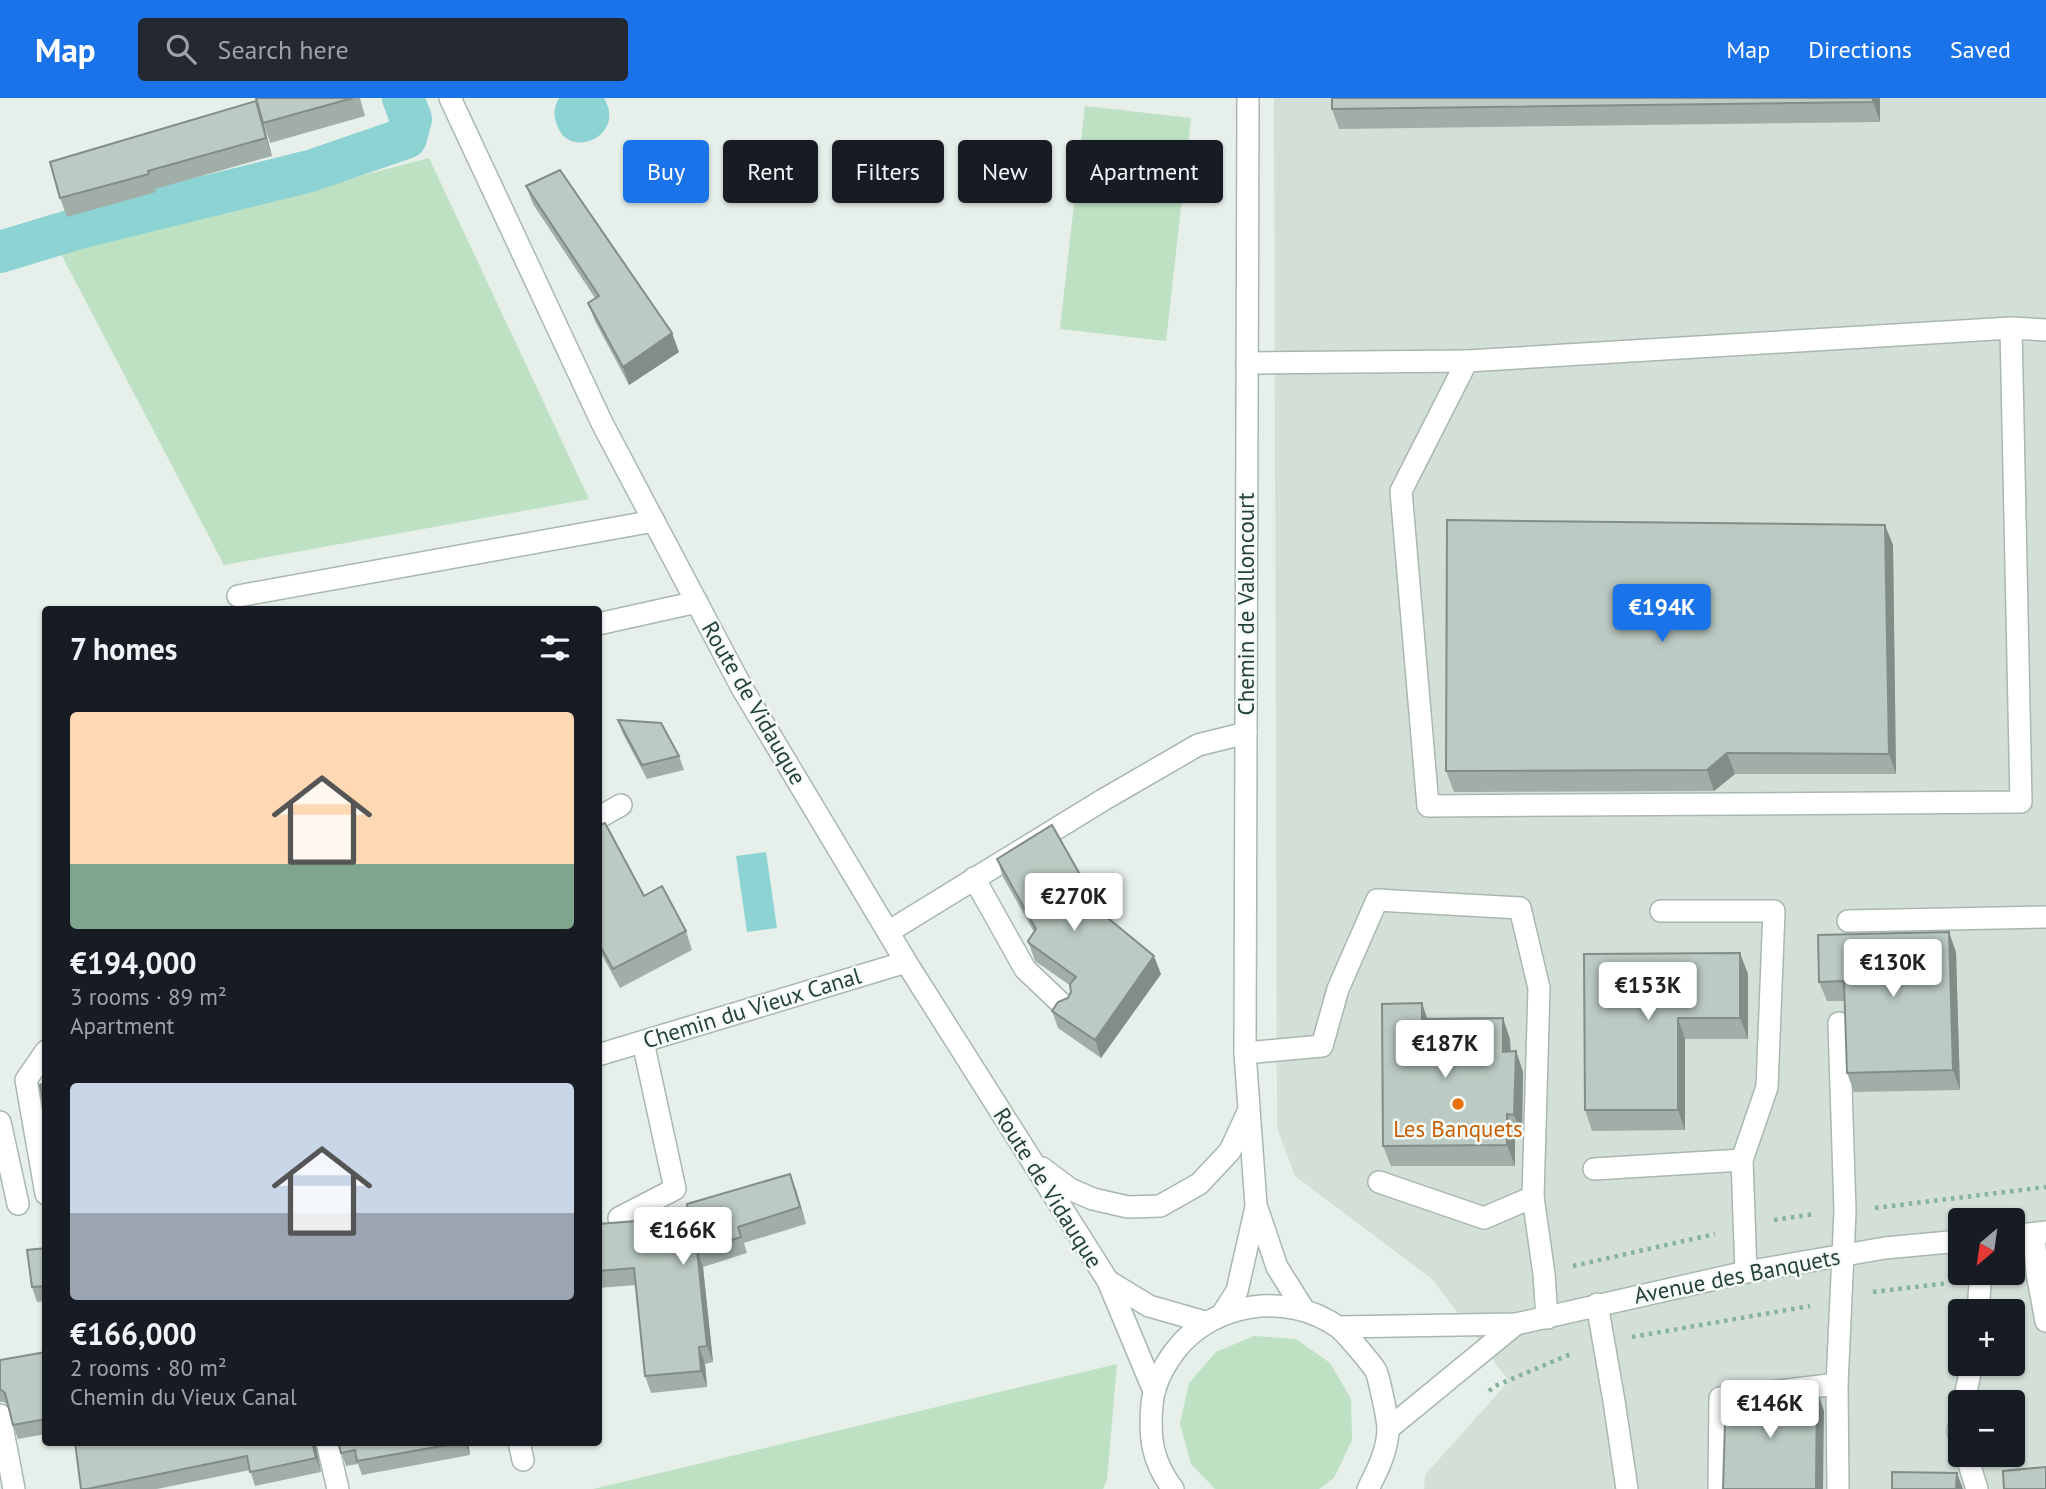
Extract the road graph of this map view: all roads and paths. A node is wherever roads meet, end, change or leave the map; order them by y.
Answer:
1 (450, 98) edge
2 (1248, 98) edge
3 (2011, 328) junction
4 (2046, 330) edge
5 (1467, 361) junction
6 (1247, 363) junction
7 (654, 521) junction
8 (238, 596) dead end
9 (697, 602) junction
10 (602, 623) edge
11 (1246, 733) junction
12 (621, 805) dead end
13 (602, 816) edge
14 (974, 878) junction
15 (1661, 911) dead end
16 (2046, 917) edge
17 (1848, 921) dead end
18 (888, 932) junction
19 (906, 962) junction
20 (1065, 1007) edge
21 (1839, 1023) dead end
22 (643, 1042) junction
23 (1245, 1053) junction
24 (602, 1054) edge
25 (42, 1057) edge
26 (1249, 1110) junction
27 (0, 1122) edge
28 (1028, 1156) junction
29 (1742, 1160) junction
30 (1594, 1170) dead end
31 (42, 1173) edge
32 (1379, 1182) dead end
33 (42, 1197) edge
34 (1533, 1197) junction
35 (1256, 1205) junction
36 (9, 1206) edge
37 (620, 1218) dead end
38 (2040, 1233) edge
39 (1948, 1242) edge
40 (1843, 1256) junction
41 (1746, 1272) junction
42 (1108, 1281) junction
43 (1597, 1304) junction
44 (1304, 1310) junction
45 (1214, 1318) junction
46 (1547, 1318) junction
47 (2046, 1321) edge
48 (1516, 1324) junction
49 (1339, 1327) junction
50 (1837, 1384) junction
51 (1154, 1391) junction
52 (0, 1415) edge
53 (1388, 1429) junction
54 (328, 1446) edge
55 (1970, 1467) edge
56 (1156, 1480) edge
57 (14, 1489) edge
58 (338, 1489) edge
59 (1173, 1489) edge
60 (1368, 1489) edge
61 (1627, 1489) edge
62 (1719, 1489) edge
63 (1838, 1489) edge
64 (1977, 1489) edge

1 - 7 street, Route de Vidauque
2 - 6 street, Chemin de Valloncourt
3 - 4 street
3 - 5 street
3 - 5 street
5 - 6 street
6 - 11 street, Chemin de Valloncourt
7 - 8 street
7 - 9 street, Route de Vidauque
9 - 10 street
9 - 18 street, Route de Vidauque
11 - 14 street
11 - 23 street, Chemin de Valloncourt
12 - 13 street
14 - 18 street
14 - 20 street
15 - 29 street
16 - 17 street
18 - 19 street, Route de Vidauque
19 - 22 street, Chemin du Vieux Canal
19 - 28 street, Route de Vidauque
21 - 40 street
22 - 24 street, Chemin du Vieux Canal
22 - 37 street
23 - 26 street, Chemin de Valloncourt
23 - 34 street
25 - 31 street
26 - 28 street, Chemin de Valloncourt
26 - 35 street, Chemin de Valloncourt
27 - 36 street
28 - 42 street, Route de Vidauque
29 - 30 street
29 - 41 street
32 - 34 street
33 - 36 street
34 - 46 street
35 - 44 street, Chemin de Valloncourt
35 - 45 street, Chemin de Valloncourt
38 - 47 street
39 - 40 street, Avenue des Banquets
40 - 41 street, Avenue des Banquets
40 - 50 street
41 - 43 street, Avenue des Banquets
42 - 45 street, Route de Vidauque
42 - 51 street, Route de Vidauque
43 - 46 street, Avenue des Banquets
43 - 61 street
44 - 45 street
44 - 49 street
45 - 51 street
46 - 48 street, Avenue des Banquets
48 - 49 street, Avenue des Banquets
48 - 53 street, Avenue des Banquets
49 - 53 street
50 - 62 street
50 - 63 street
51 - 56 street
52 - 57 street
53 - 60 street
54 - 58 street
55 - 64 street
56 - 59 street

